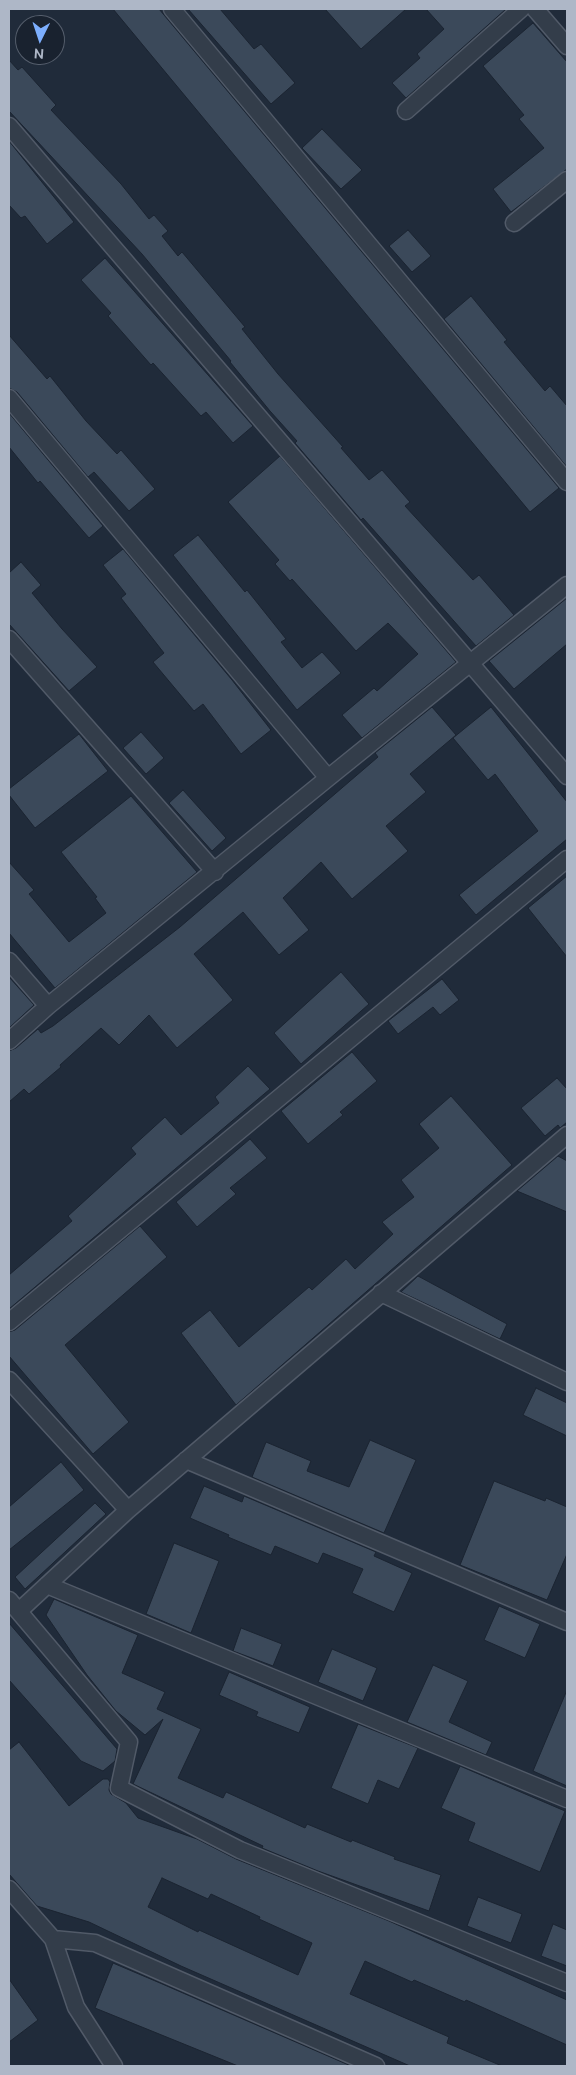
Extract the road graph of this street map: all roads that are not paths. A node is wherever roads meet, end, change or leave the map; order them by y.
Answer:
1 (172, 9) edge
2 (521, 9) edge
3 (545, 12) edge
4 (567, 46) edge
5 (406, 111) dead end
6 (9, 126) edge
7 (567, 180) edge
8 (514, 223) dead end
9 (9, 398) edge
10 (567, 482) edge
11 (567, 585) edge
12 (9, 639) edge
13 (472, 662) junction
14 (567, 776) edge
15 (328, 778) junction
16 (567, 859) edge
17 (214, 872) junction
18 (9, 961) edge
19 (48, 1006) junction
20 (9, 1041) edge
21 (563, 1144) edge
22 (381, 1293) junction
23 (9, 1322) edge
24 (9, 1380) edge
25 (567, 1382) edge
26 (186, 1460) junction
27 (128, 1510) junction
28 (47, 1585) junction
29 (14, 1606) edge
30 (567, 1622) edge
31 (567, 1799) edge
32 (9, 1889) edge
33 (53, 1939) junction
34 (567, 1982) edge
35 (114, 2066) edge
36 (376, 2066) edge

1 - 10 street
2 - 5 street
3 - 4 street
6 - 13 street
7 - 8 street
9 - 15 street
11 - 13 street
12 - 17 street
13 - 14 street
13 - 15 street
15 - 17 street
16 - 23 street
17 - 19 street
18 - 19 street
19 - 20 street
21 - 22 street
22 - 25 street
22 - 26 street
24 - 27 street
26 - 27 street
26 - 30 street
27 - 28 street
28 - 29 street
28 - 31 street
29 - 34 street
32 - 33 street
33 - 35 street
33 - 36 street

